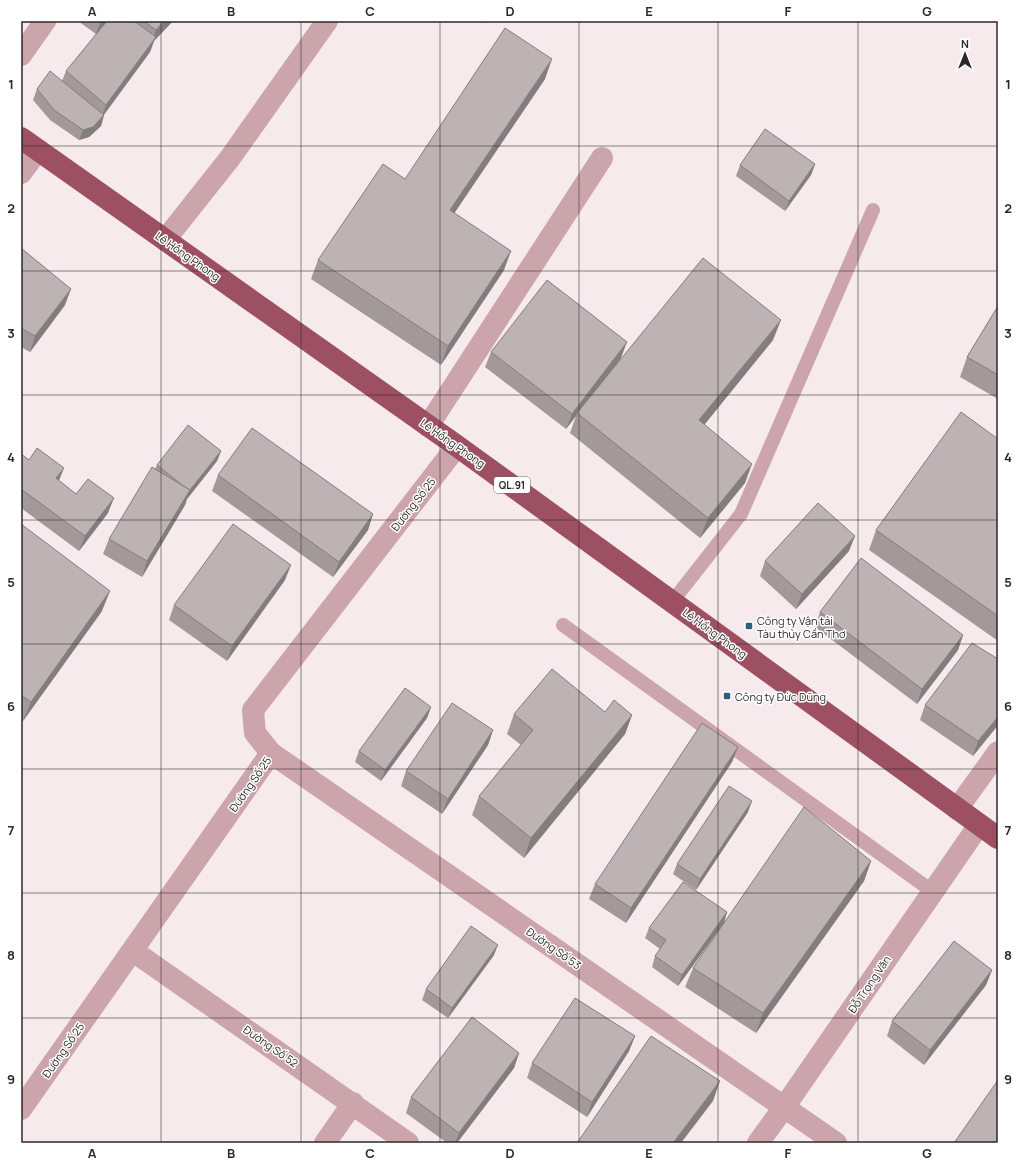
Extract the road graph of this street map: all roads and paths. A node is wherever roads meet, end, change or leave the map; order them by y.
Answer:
1 (45, 21) edge
2 (327, 21) edge
3 (21, 55) edge
4 (30, 144) edge
5 (602, 158) dead end
6 (21, 173) edge
7 (873, 210) dead end
8 (165, 240) junction
9 (428, 426) junction
10 (457, 446) junction
11 (672, 602) junction
12 (563, 625) dead end
13 (998, 752) edge
14 (271, 753) junction
15 (957, 809) junction
16 (979, 825) junction
17 (998, 838) edge
18 (932, 891) junction
19 (133, 951) junction
20 (353, 1103) junction
21 (785, 1106) junction
22 (21, 1109) edge
23 (325, 1143) edge
24 (408, 1143) edge
25 (758, 1143) edge
26 (836, 1143) edge

1 - 3 street
2 - 8 street
4 - 6 street
4 - 8 highway, Lê Hồng Phong / QL.91
5 - 9 street
7 - 11 lane
8 - 9 highway, Lê Hồng Phong / QL.91
9 - 10 highway, Lê Hồng Phong / QL.91
10 - 11 highway, Lê Hồng Phong / QL.91
10 - 14 street, Đường Số 25
11 - 15 highway, Lê Hồng Phong / QL.91
12 - 18 lane
13 - 15 street
14 - 19 street, Đường Số 25
14 - 21 street, Đường Số 53
15 - 16 highway, Lê Hồng Phong / QL.91
16 - 17 highway, Lê Hồng Phong / QL.91
16 - 18 street, Đỗ Trọng Văn
18 - 21 street, Đỗ Trọng Văn
19 - 20 street, Đường Số 52
19 - 22 street, Đường Số 25
20 - 23 street
20 - 24 street, Đường Số 52
21 - 25 street, Đỗ Trọng Văn
21 - 26 street, Đường Số 53

